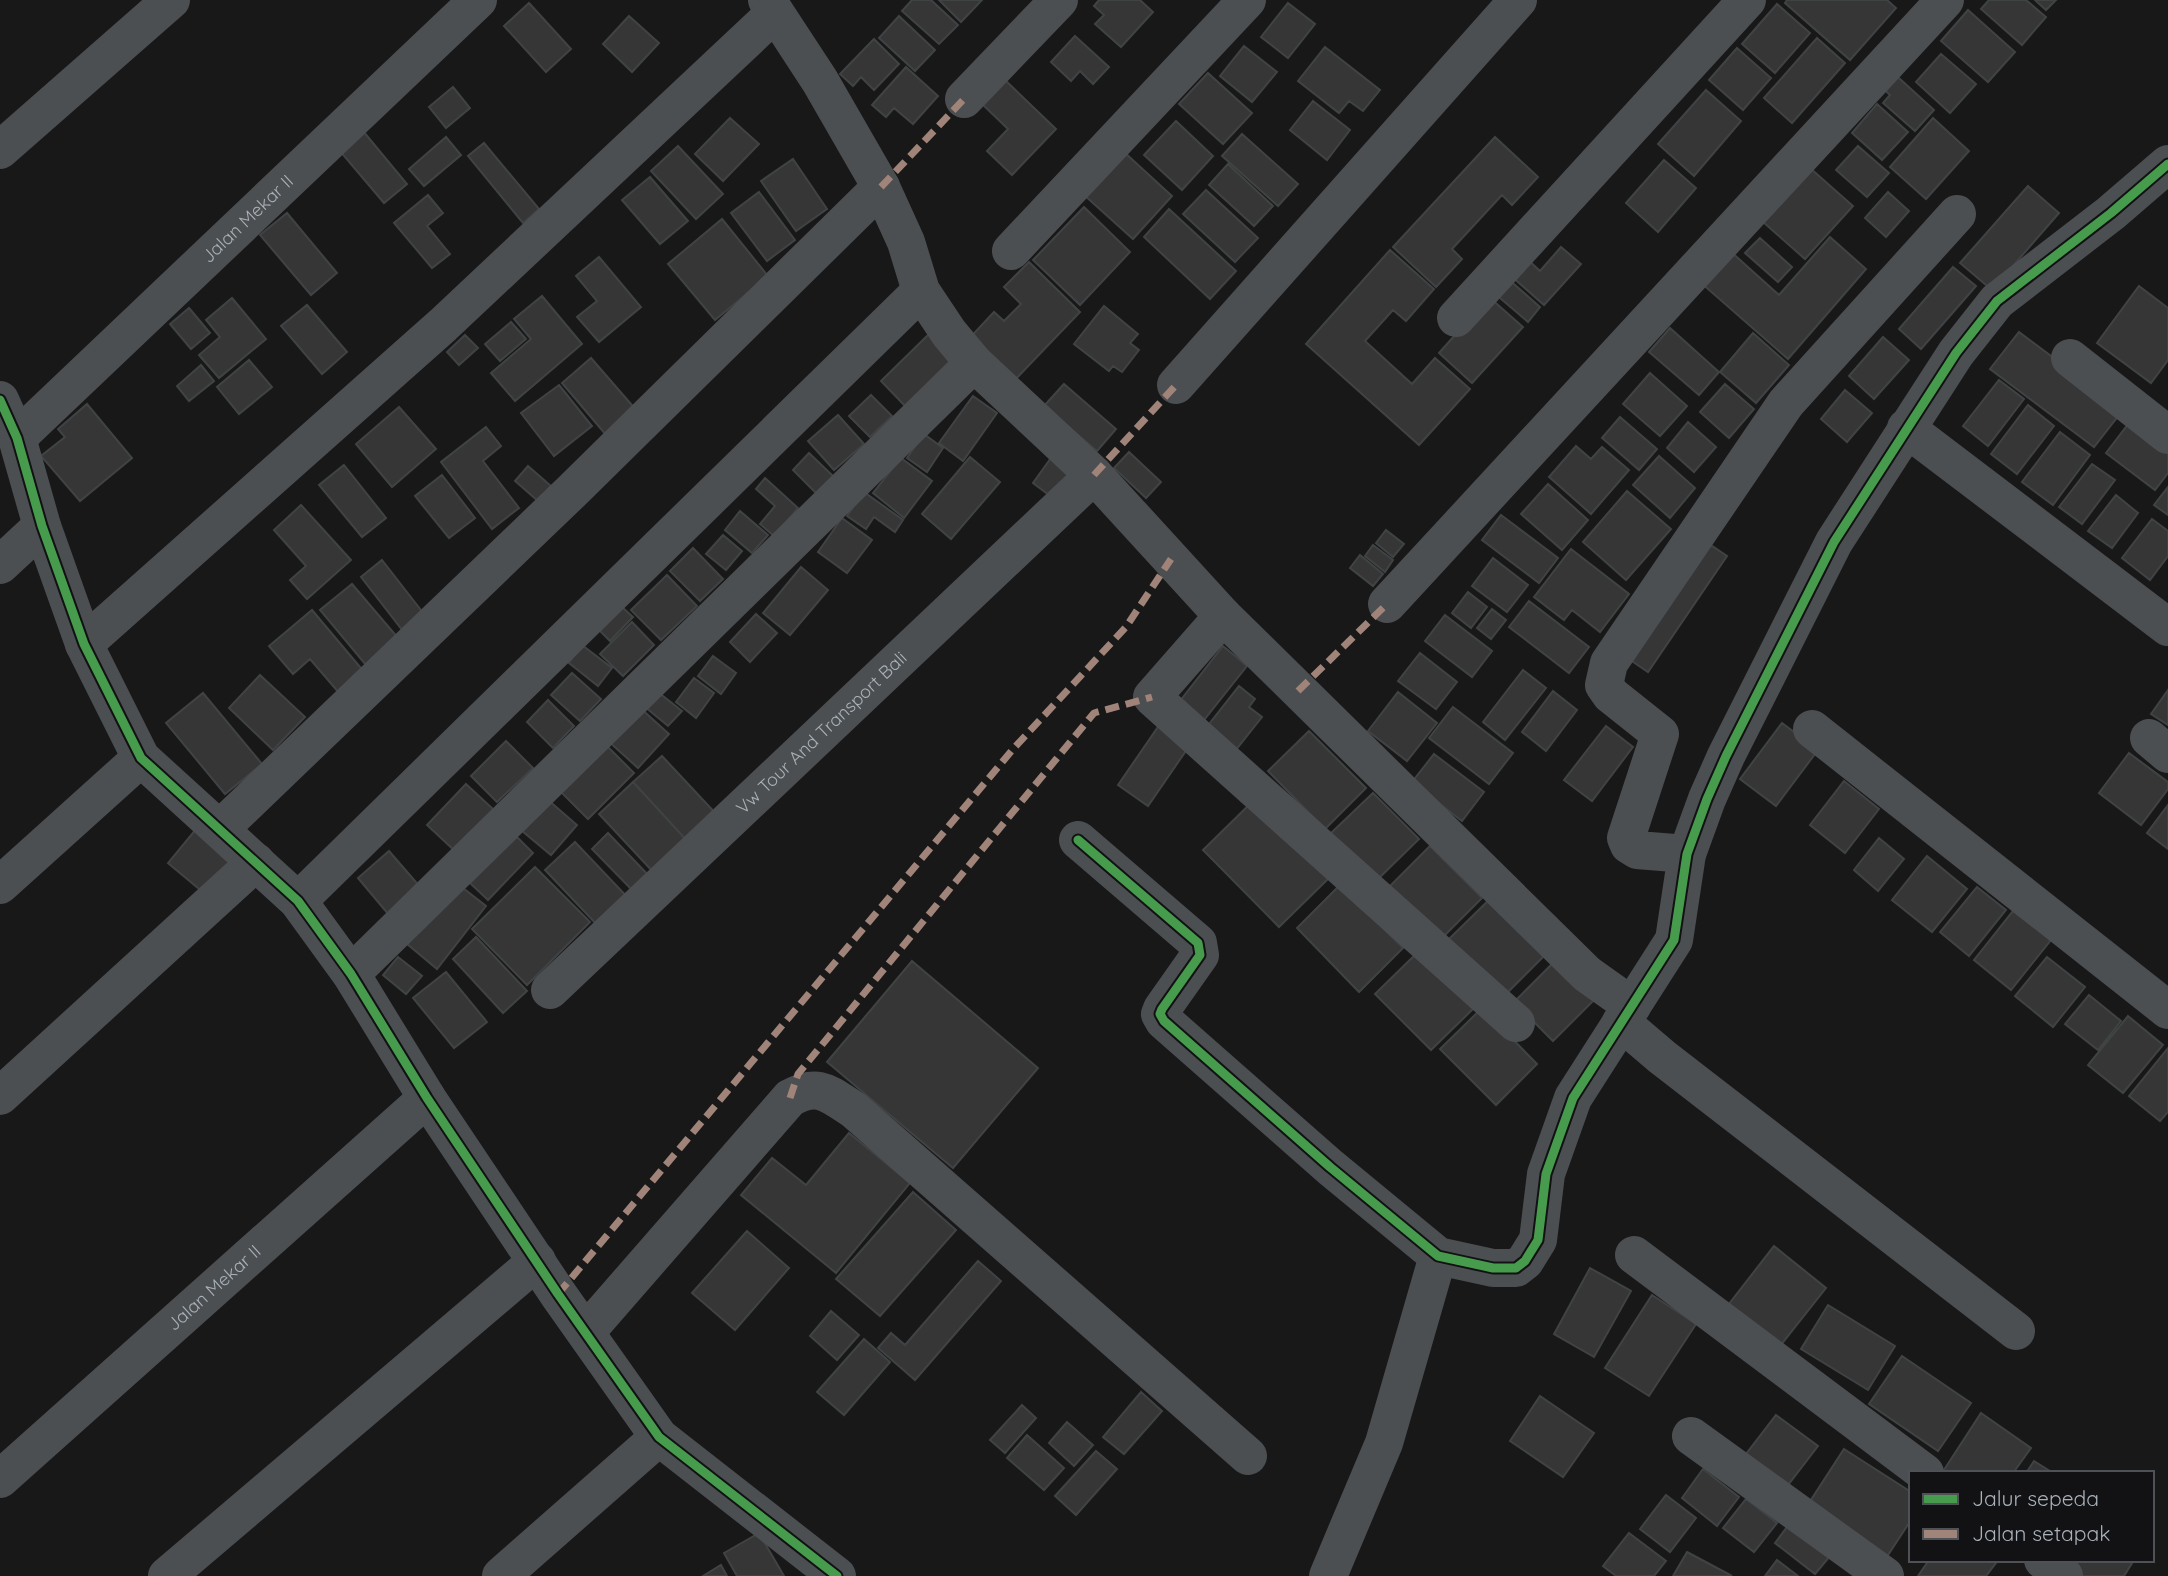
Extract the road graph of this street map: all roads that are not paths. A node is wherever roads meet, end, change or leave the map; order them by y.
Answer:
1 (171, 0) edge
2 (478, 0) edge
3 (1059, 0) edge
4 (1247, 0) edge
5 (1518, 0) edge
6 (1747, 0) edge
7 (1945, 0) edge
8 (771, 6) edge
9 (964, 99) dead end
10 (0, 150) edge
11 (2168, 164) edge
12 (881, 187) junction
13 (1957, 214) dead end
14 (1012, 251) dead end
15 (921, 291) junction
16 (1456, 318) dead end
17 (2070, 358) dead end
18 (974, 363) junction
19 (1176, 385) dead end
20 (0, 400) edge
21 (1906, 428) junction
22 (2168, 435) edge
23 (17, 438) junction
24 (1094, 475) junction
25 (42, 526) junction
26 (0, 565) edge
27 (1387, 604) dead end
28 (1223, 616) junction
29 (2168, 627) edge
30 (84, 644) junction
31 (1812, 729) dead end
32 (141, 758) junction
33 (221, 828) junction
34 (1078, 840) dead end
35 (1687, 854) junction
36 (256, 862) junction
37 (0, 885) edge
38 (298, 901) junction
39 (351, 974) junction
40 (550, 990) dead end
41 (2168, 1010) edge
42 (1627, 1014) junction
43 (1516, 1023) dead end
44 (0, 1096) edge
45 (427, 1098) junction
46 (1634, 1255) dead end
47 (1438, 1256) junction
48 (537, 1261) junction
49 (2016, 1331) dead end
50 (586, 1332) junction
51 (1690, 1436) dead end
52 (659, 1437) junction
53 (1248, 1456) dead end
54 (1922, 1471) edge
55 (0, 1479) edge
56 (2046, 1562) edge
57 (167, 1576) edge
58 (501, 1576) edge
59 (837, 1576) edge
60 (1328, 1576) edge
61 (1885, 1576) edge
62 (2064, 1576) edge

1 - 10 street
2 - 23 street, Jalan Mekar II
3 - 9 street
4 - 14 street
5 - 19 street
6 - 16 street
7 - 27 street
8 - 12 street
8 - 30 street
11 - 21 street
12 - 15 street
12 - 33 street
13 - 35 street
15 - 18 street
15 - 38 street
17 - 22 street
18 - 24 street
18 - 39 street
20 - 23 street
21 - 29 street
21 - 35 street
23 - 25 street
24 - 28 street
24 - 40 street, Vw Tour And Transport Bali
25 - 26 street
25 - 30 street
28 - 42 street
28 - 43 street
30 - 32 street
31 - 41 street
32 - 33 street
32 - 37 street
33 - 36 street
34 - 47 street
35 - 42 street
36 - 38 street
36 - 44 street
38 - 39 street
39 - 45 street
42 - 47 street
42 - 49 street
45 - 48 street
45 - 55 street, Jalan Mekar II
46 - 54 street
47 - 60 street
48 - 50 street
48 - 57 street
50 - 52 street
50 - 53 street
51 - 61 street
52 - 58 street
52 - 59 street
56 - 62 street

